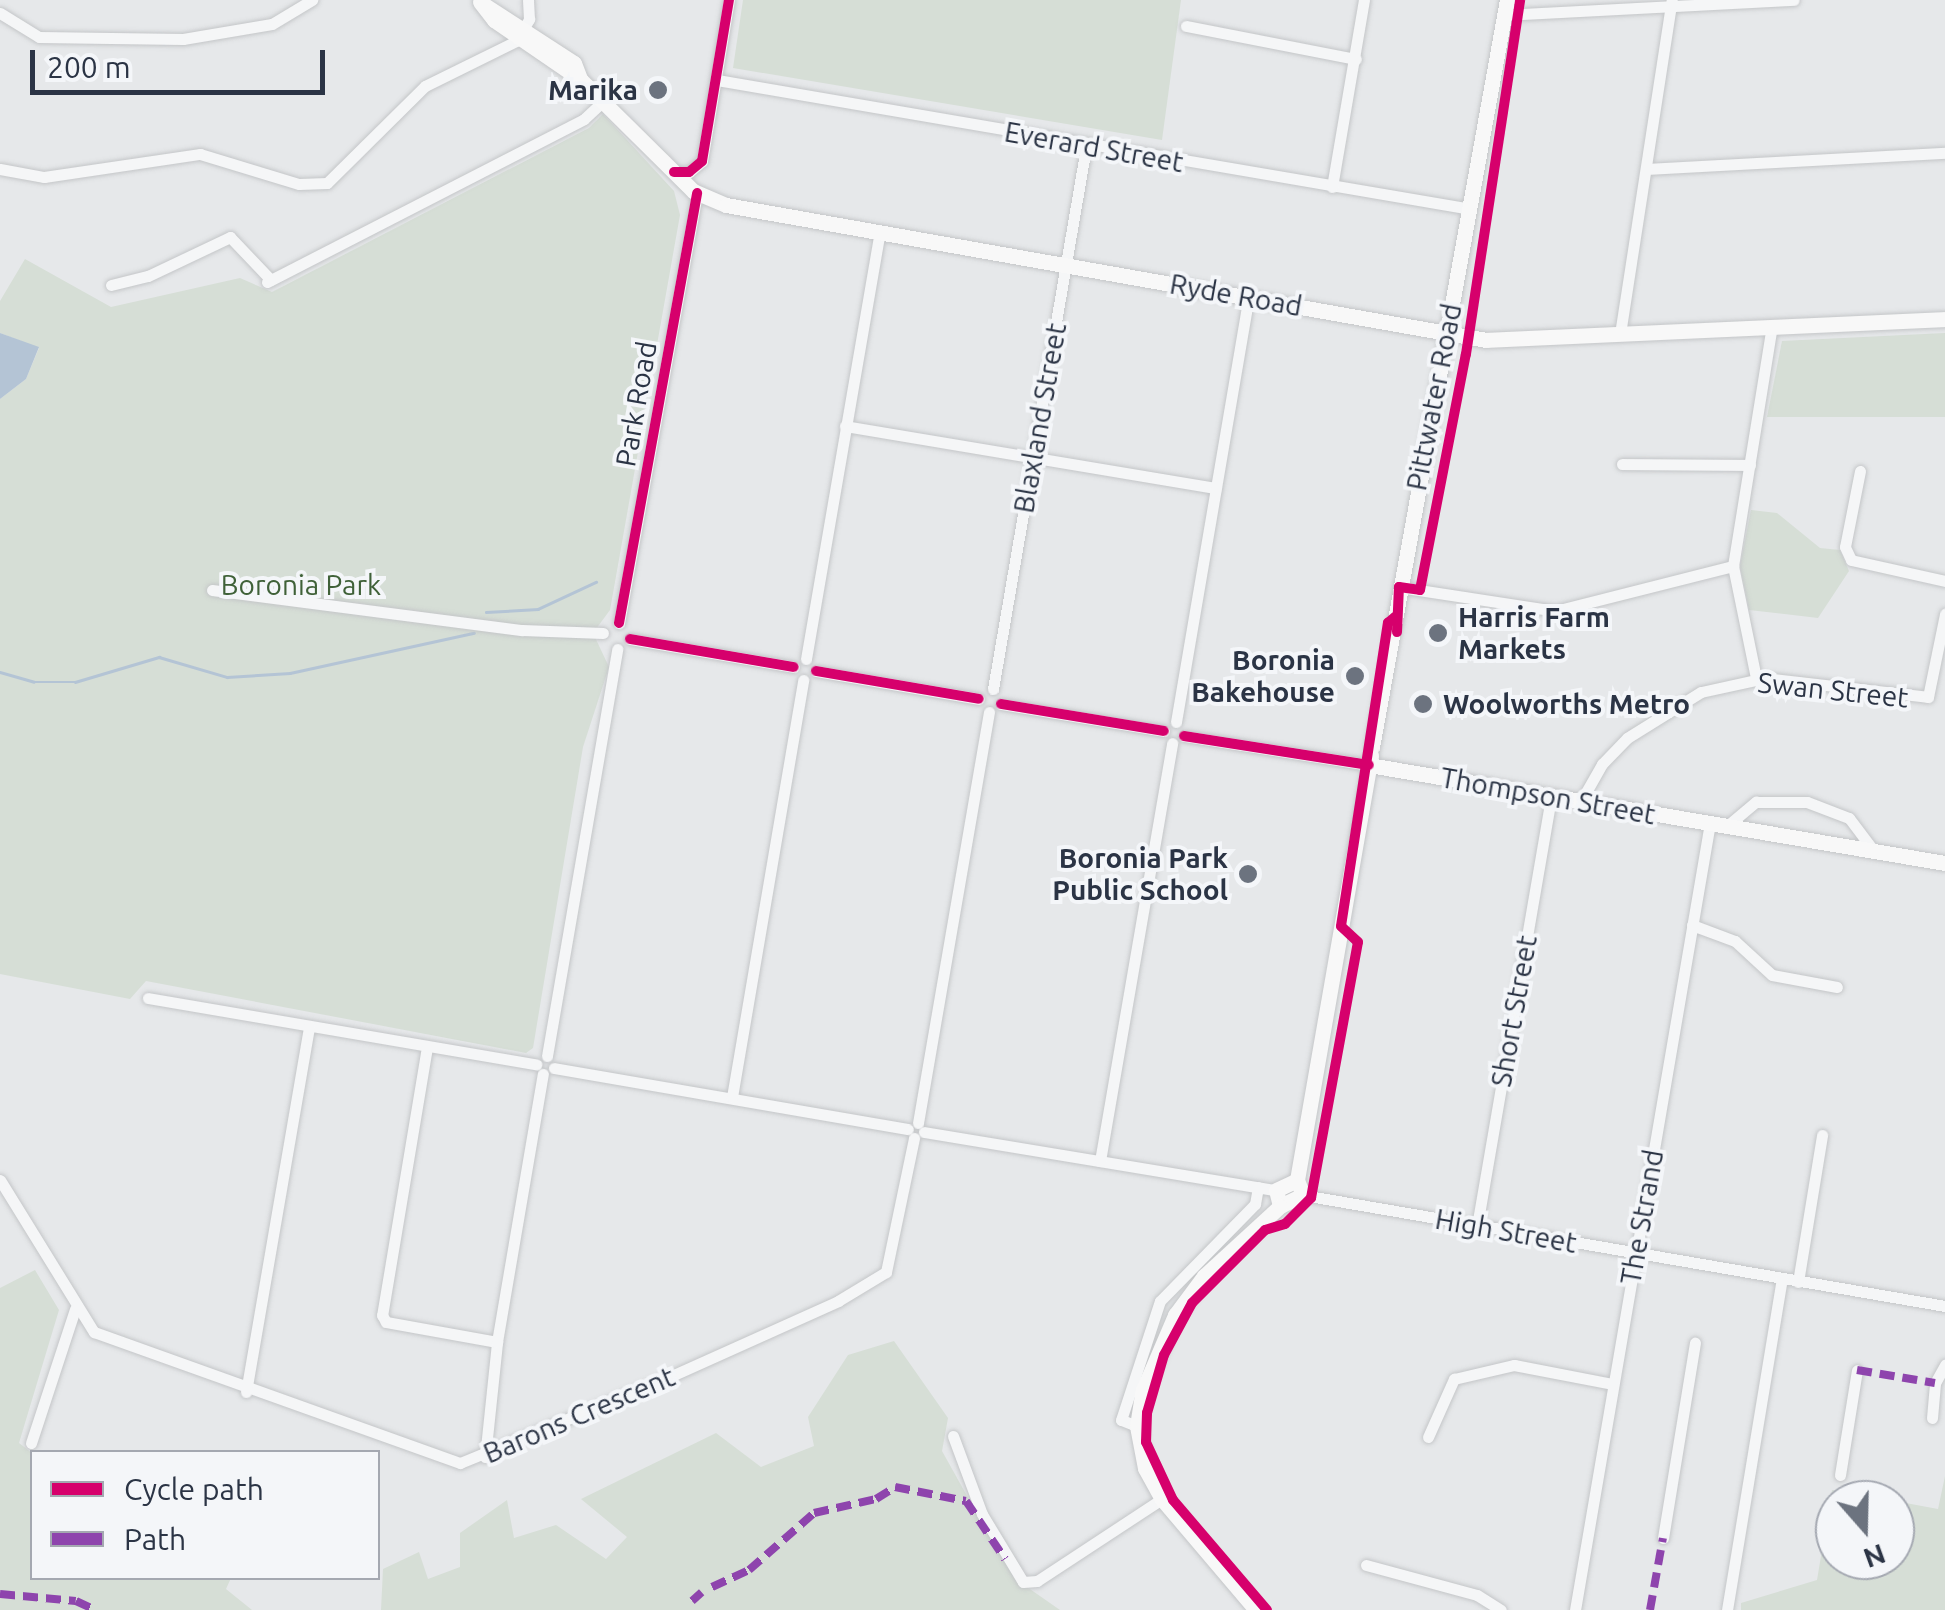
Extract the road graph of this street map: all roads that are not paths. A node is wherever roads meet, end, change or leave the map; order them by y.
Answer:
1 (312, 0) edge
2 (528, 0) edge
3 (728, 0) edge
4 (1364, 0) edge
5 (1794, 0) edge
6 (478, 1) edge
7 (1672, 3) edge
8 (1505, 8) edge
9 (0, 13) edge
10 (1186, 26) dead end
11 (521, 32) junction
12 (1356, 58) junction
13 (717, 80) junction
14 (603, 100) junction
15 (1086, 148) junction
16 (1945, 153) edge
17 (0, 169) edge
18 (1647, 169) junction
19 (674, 172) junction
20 (1332, 186) junction
21 (697, 193) junction
22 (1472, 208) junction
23 (880, 231) junction
24 (1065, 266) junction
25 (110, 285) dead end
26 (1249, 297) junction
27 (1945, 319) edge
28 (1772, 326) junction
29 (1446, 334) junction
30 (1620, 334) junction
31 (845, 426) junction
32 (1034, 460) junction
33 (1622, 464) dead end
34 (1750, 465) junction
35 (1860, 471) dead end
36 (1216, 488) junction
37 (1733, 566) junction
38 (1945, 580) edge
39 (1399, 587) junction
40 (212, 590) dead end
41 (1945, 614) edge
42 (619, 623) junction
43 (604, 633) junction
44 (630, 639) junction
45 (617, 650) junction
46 (806, 658) junction
47 (794, 667) junction
48 (816, 672) junction
49 (1756, 678) junction
50 (803, 680) junction
51 (992, 689) junction
52 (979, 699) junction
53 (1001, 704) junction
54 (989, 712) junction
55 (1176, 722) junction
56 (1184, 736) junction
57 (1168, 737) junction
58 (1369, 765) junction
59 (1552, 796) junction
60 (1581, 801) junction
61 (1710, 823) junction
62 (1727, 826) junction
63 (1874, 851) junction
64 (1945, 863) edge
65 (1692, 925) junction
66 (1837, 987) dead end
67 (148, 998) dead end
68 (309, 1026) junction
69 (427, 1046) junction
70 (545, 1066) junction
71 (732, 1097) junction
72 (916, 1130) junction
73 (1822, 1135) dead end
74 (1100, 1161) junction
75 (0, 1180) edge
76 (1258, 1187) junction
77 (1300, 1188) junction
78 (1278, 1198) junction
79 (1477, 1226) junction
80 (1636, 1253) junction
81 (1782, 1280) junction
82 (1798, 1282) junction
83 (1945, 1306) edge
84 (75, 1310) junction
85 (496, 1342) junction
86 (1695, 1344) dead end
87 (1945, 1366) edge
88 (1858, 1370) dead end
89 (1614, 1384) junction
90 (246, 1392) junction
91 (1932, 1418) dead end
92 (1137, 1426) junction
93 (954, 1436) dead end
94 (1428, 1438) dead end
95 (31, 1444) dead end
96 (485, 1457) junction
97 (1840, 1475) dead end
98 (1162, 1499) junction
99 (1663, 1538) dead end
100 (1366, 1566) dead end
101 (1256, 1610) edge
102 (1501, 1610) edge
103 (1575, 1610) edge
104 (1727, 1610) edge

1 - 9 street
2 - 11 street
3 - 13 street
4 - 12 street
5 - 7 street
6 - 11 main road, Ryde Road
7 - 8 street
7 - 18 street
8 - 22 main road, Pittwater Road
10 - 12 street
11 - 14 main road, Ryde Road
11 - 17 street
12 - 20 street
13 - 15 street, Everard Street
13 - 19 street
14 - 19 main road, Ryde Road
14 - 25 street
15 - 20 street, Everard Street
15 - 24 street, Blaxland Street
16 - 18 street
18 - 30 street
19 - 21 main road, Ryde Road
20 - 22 street, Everard Street
21 - 23 main road, Ryde Road
21 - 42 street, Park Road
22 - 29 main road, Pittwater Road
23 - 24 main road, Ryde Road
23 - 31 street
24 - 26 main road, Ryde Road
24 - 32 street, Blaxland Street
26 - 29 main road, Ryde Road
26 - 36 street
27 - 28 main road, Ryde Road
28 - 30 main road, Ryde Road
28 - 34 street
29 - 30 main road, Ryde Road
29 - 39 main road, Pittwater Road
31 - 32 street
31 - 46 street
32 - 36 street
32 - 51 street, Blaxland Street
33 - 34 street
34 - 37 street
35 - 38 street
36 - 55 street
37 - 39 street
37 - 49 street
39 - 58 main road, Pittwater Road
40 - 43 street
41 - 49 street, Swan Street
42 - 43 street
42 - 44 street
43 - 45 street
44 - 45 street
44 - 47 street
45 - 70 street
46 - 47 street
46 - 48 street
47 - 50 street
48 - 50 street
48 - 52 street
49 - 60 street, Swan Street
50 - 71 street
51 - 52 street
51 - 53 street
52 - 54 street
53 - 54 street
53 - 57 street
54 - 72 street
55 - 56 street
55 - 57 street
56 - 57 street
56 - 58 street
57 - 74 street
58 - 59 main road, Thompson Street
58 - 77 main road, Pittwater Road
59 - 60 main road, Thompson Street
59 - 79 street, Short Street
60 - 61 main road, Thompson Street
61 - 62 main road, Thompson Street
61 - 65 street, The Strand
62 - 63 main road, Thompson Street
62 - 63 street
63 - 64 main road, Thompson Street
65 - 66 street
65 - 80 street, The Strand
67 - 68 street
68 - 69 street
68 - 90 street
69 - 70 street
69 - 85 street
70 - 71 street
70 - 85 street
71 - 72 street
72 - 74 street
72 - 96 street, Barons Crescent
73 - 82 street
74 - 76 street
75 - 84 street, Barons Crescent
76 - 78 street
76 - 92 street
77 - 78 main road
77 - 79 street, High Street
78 - 92 main road
79 - 80 street, High Street
80 - 81 street, High Street
80 - 89 street, The Strand
81 - 82 street, High Street
81 - 104 street
82 - 83 street, High Street
84 - 90 street, Barons Crescent
84 - 95 street
85 - 96 street
86 - 99 street
87 - 91 street
88 - 97 street
89 - 94 street
89 - 103 street, The Strand
90 - 96 street, Barons Crescent
92 - 98 main road
93 - 98 street
98 - 101 main road
100 - 102 street

